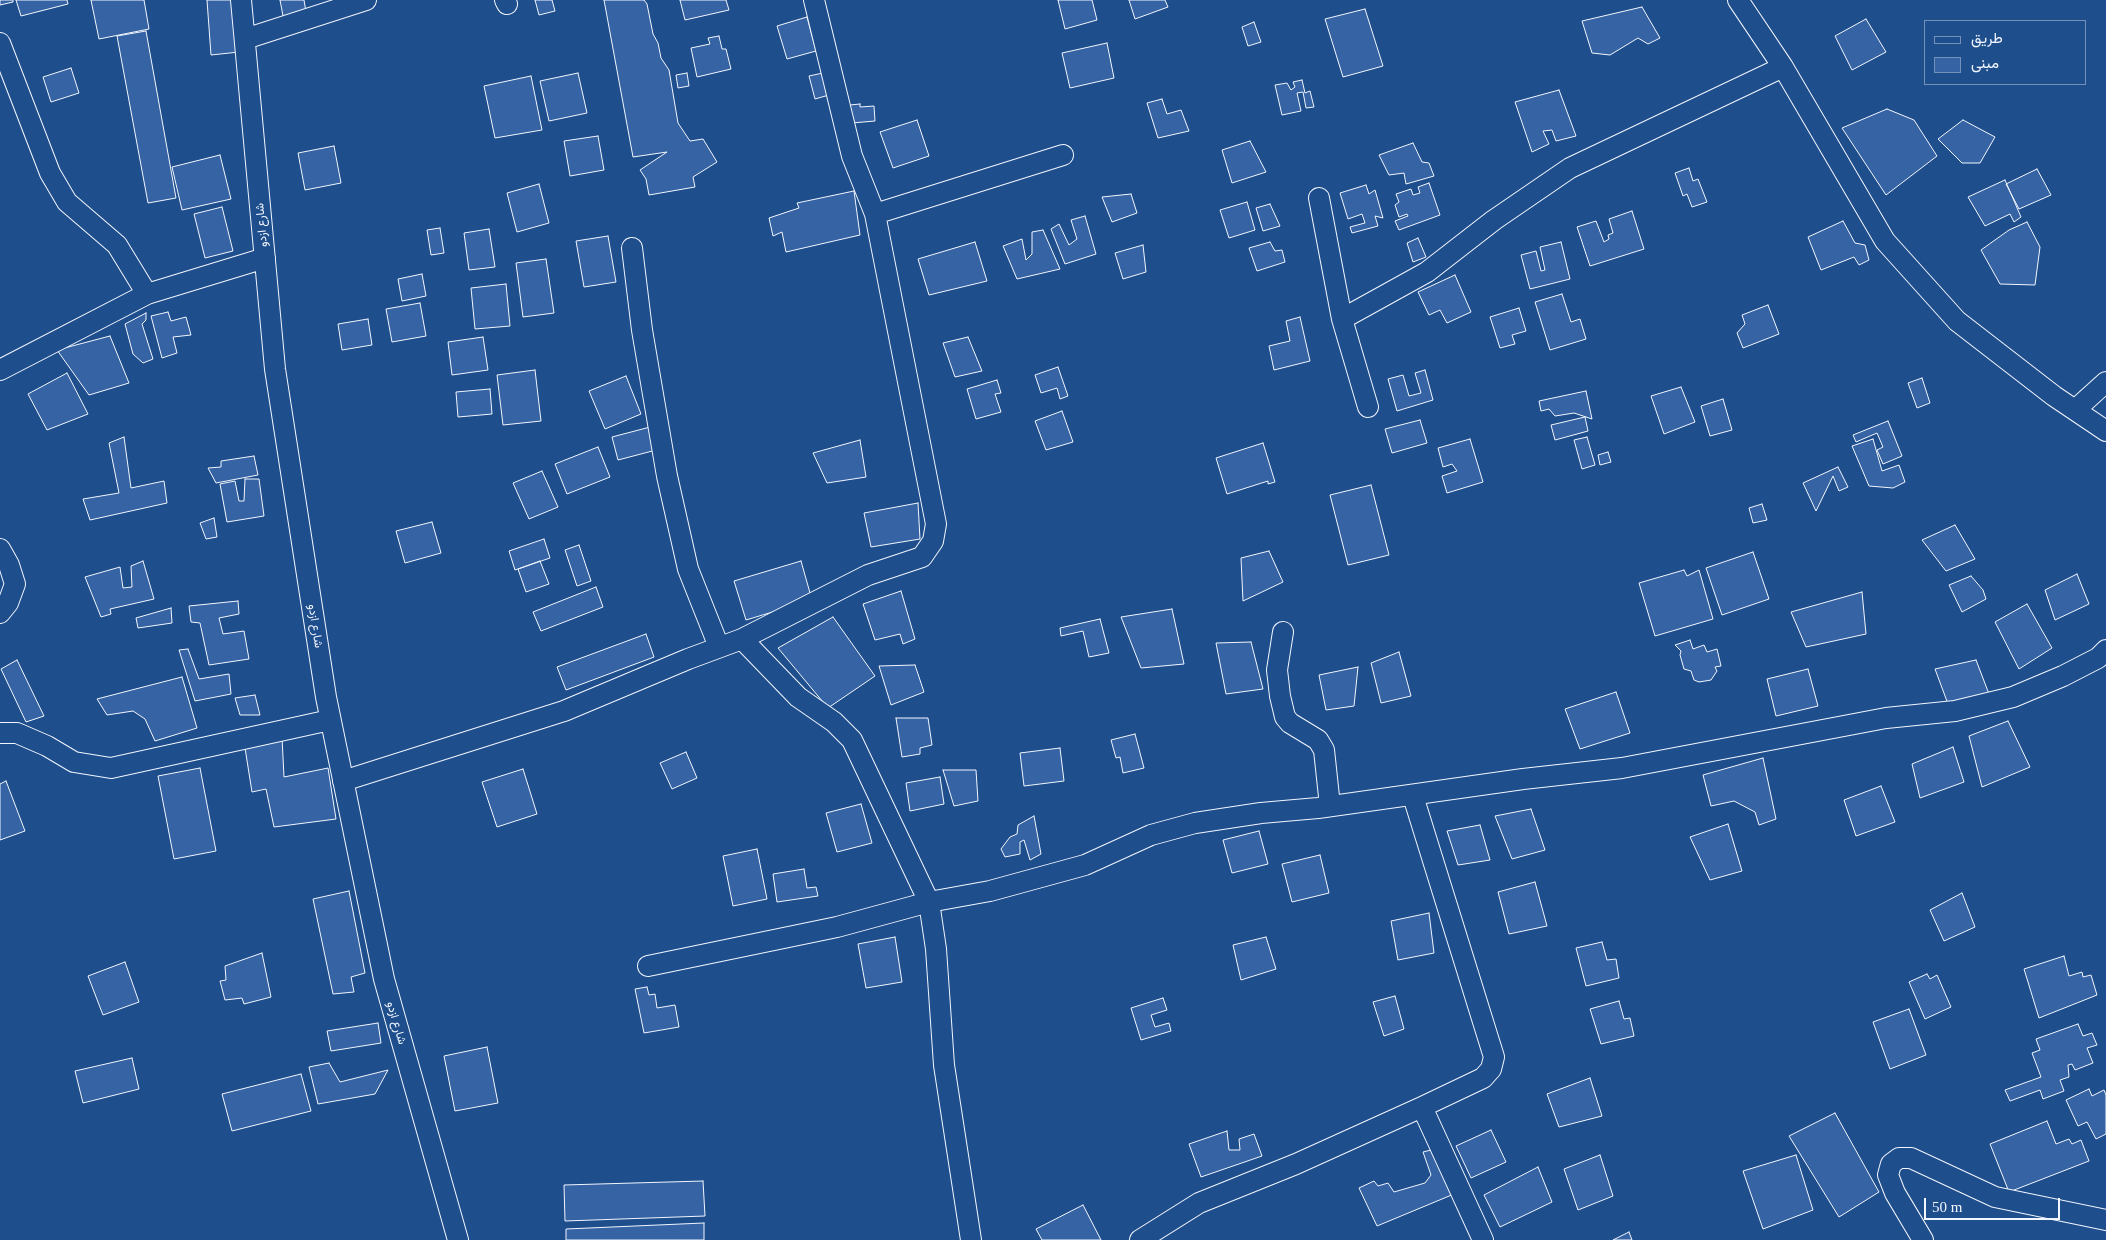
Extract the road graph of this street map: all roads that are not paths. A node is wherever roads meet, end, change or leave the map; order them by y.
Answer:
1 (241, 0) edge
2 (366, 0) edge
3 (814, 0) edge
4 (1738, 0) edge
5 (245, 39) junction
6 (0, 43) edge
7 (1783, 68) junction
8 (1063, 154) dead end
9 (1319, 198) dead end
10 (875, 214) junction
11 (632, 248) dead end
12 (266, 258) junction
13 (147, 294) junction
14 (1342, 320) junction
15 (0, 370) edge
16 (2106, 382) edge
17 (1368, 407) dead end
18 (2075, 410) junction
19 (2106, 431) edge
20 (0, 550) edge
21 (0, 613) edge
22 (1283, 632) dead end
23 (742, 639) junction
24 (719, 647) junction
25 (2106, 650) edge
26 (330, 720) junction
27 (0, 733) edge
28 (343, 781) junction
29 (1413, 796) junction
30 (1330, 806) junction
31 (929, 902) junction
32 (648, 966) dead end
33 (1422, 1108) junction
34 (2106, 1220) edge
35 (458, 1240) edge
36 (971, 1240) edge
37 (1140, 1240) edge
38 (1483, 1240) edge
39 (1923, 1240) edge

1 - 5 street, شارع ازدو
2 - 5 street
3 - 10 street
4 - 7 street
5 - 12 street, شارع ازدو
6 - 13 street
7 - 14 street
7 - 18 street
8 - 10 street
9 - 14 street
10 - 23 street
11 - 24 street
12 - 13 street
12 - 26 street, شارع ازدو
13 - 15 street
14 - 17 street
16 - 18 street
18 - 19 street
20 - 21 street
22 - 30 street
23 - 24 street
23 - 31 street
24 - 28 street
25 - 29 street
26 - 27 street
26 - 28 street, شارع ازدو
28 - 35 street, شارع ازدو
29 - 30 street
29 - 33 street
30 - 31 street
31 - 32 street
31 - 36 street
33 - 37 street
33 - 38 street
34 - 39 street

